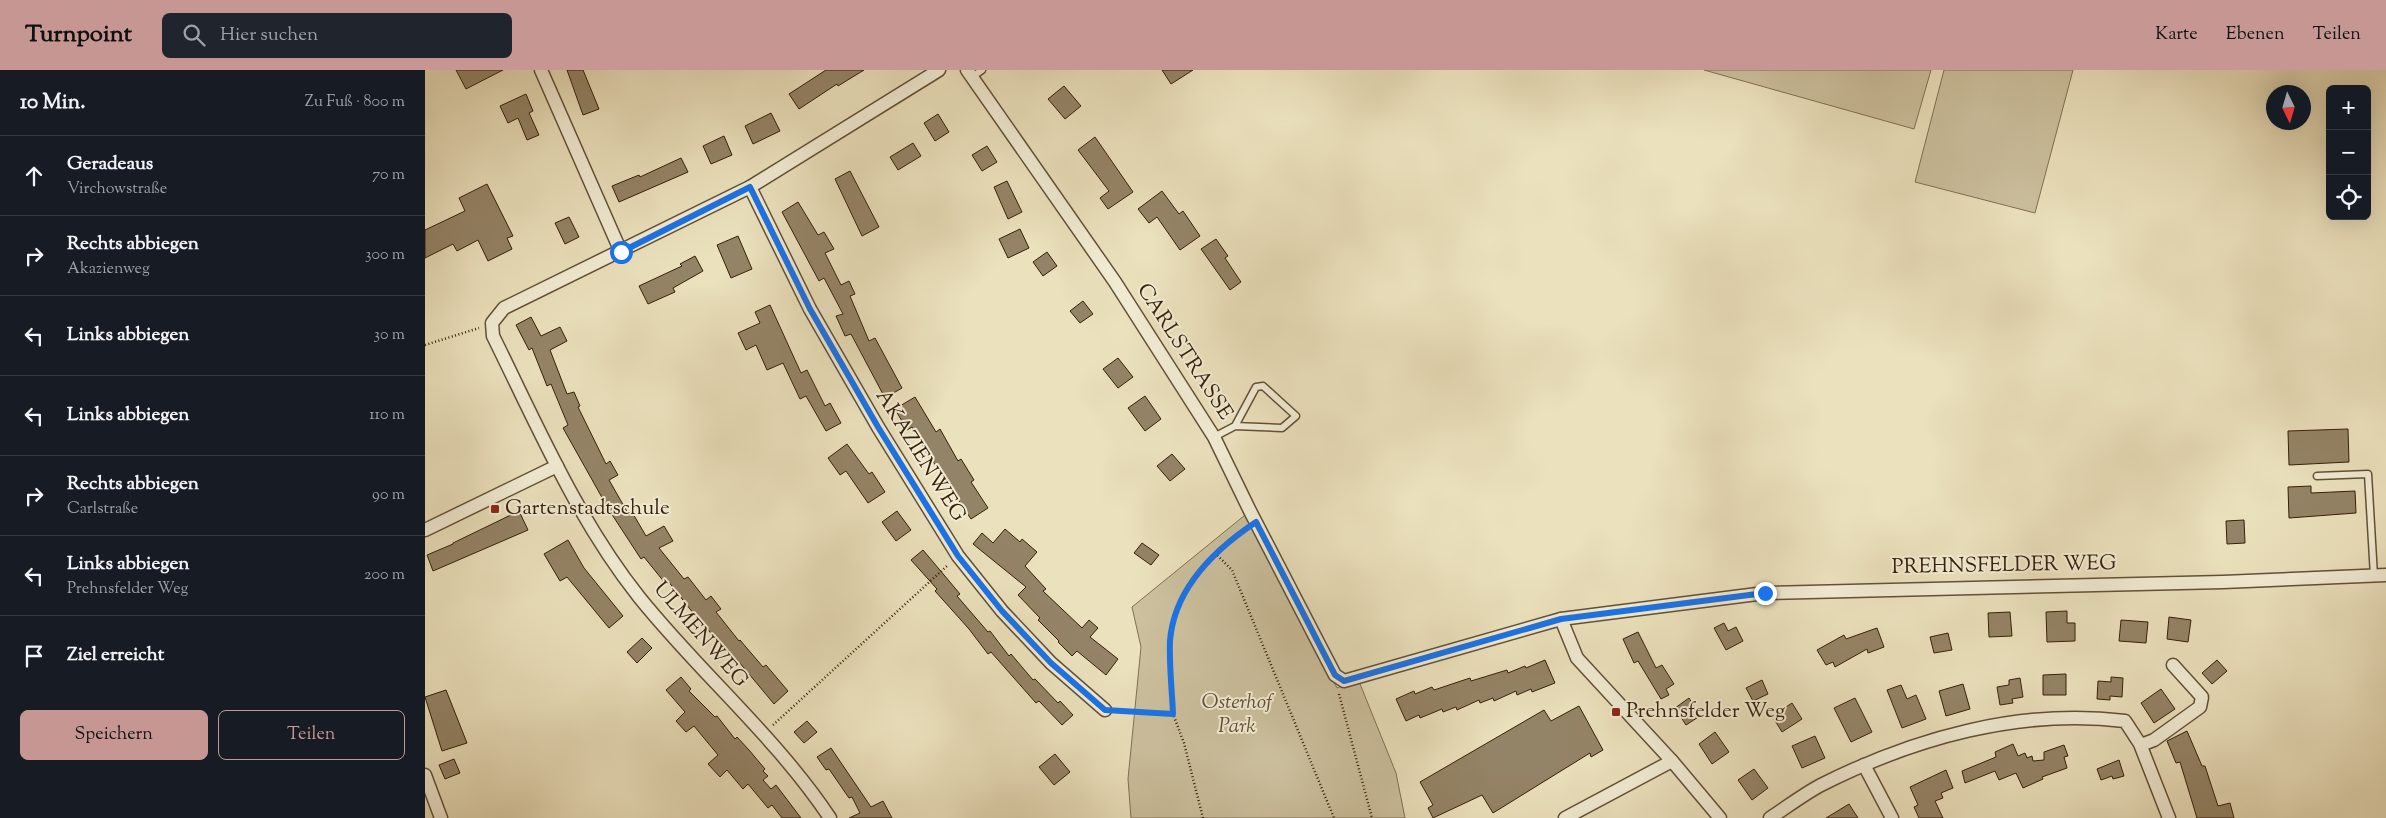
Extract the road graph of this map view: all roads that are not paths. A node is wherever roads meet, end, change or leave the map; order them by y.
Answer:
1 (541, 70) edge
2 (939, 70) edge
3 (973, 72) edge
4 (750, 187) junction
5 (621, 252) junction
6 (1235, 426) junction
7 (1214, 437) junction
8 (557, 466) junction
9 (2317, 476) dead end
10 (425, 530) edge
11 (2380, 575) edge
12 (1561, 619) junction
13 (2173, 665) dead end
14 (1335, 675) joint
15 (1105, 710) road end
16 (2141, 745) junction
17 (1672, 761) junction
18 (1864, 765) junction
19 (425, 775) edge
20 (441, 818) edge
21 (830, 818) edge
22 (1565, 818) edge
23 (1720, 818) edge
24 (1770, 818) edge
25 (1892, 818) edge
26 (2169, 818) edge

1 - 5 street
2 - 4 street
3 - 7 street, CARLSTRASSE
4 - 5 street
4 - 15 street, AKAZIENWEG
5 - 8 street, ULMENWEG
6 - 6 lane
6 - 7 lane
7 - 14 street, CARLSTRASSE
8 - 10 street
8 - 21 street, ULMENWEG
9 - 11 lane
11 - 12 street, PREHNSFELDER WEG
12 - 14 street, PREHNSFELDER WEG
12 - 17 street
13 - 16 street
16 - 18 street
16 - 26 street
17 - 22 street
17 - 23 street
18 - 24 street
18 - 25 street
19 - 20 street

